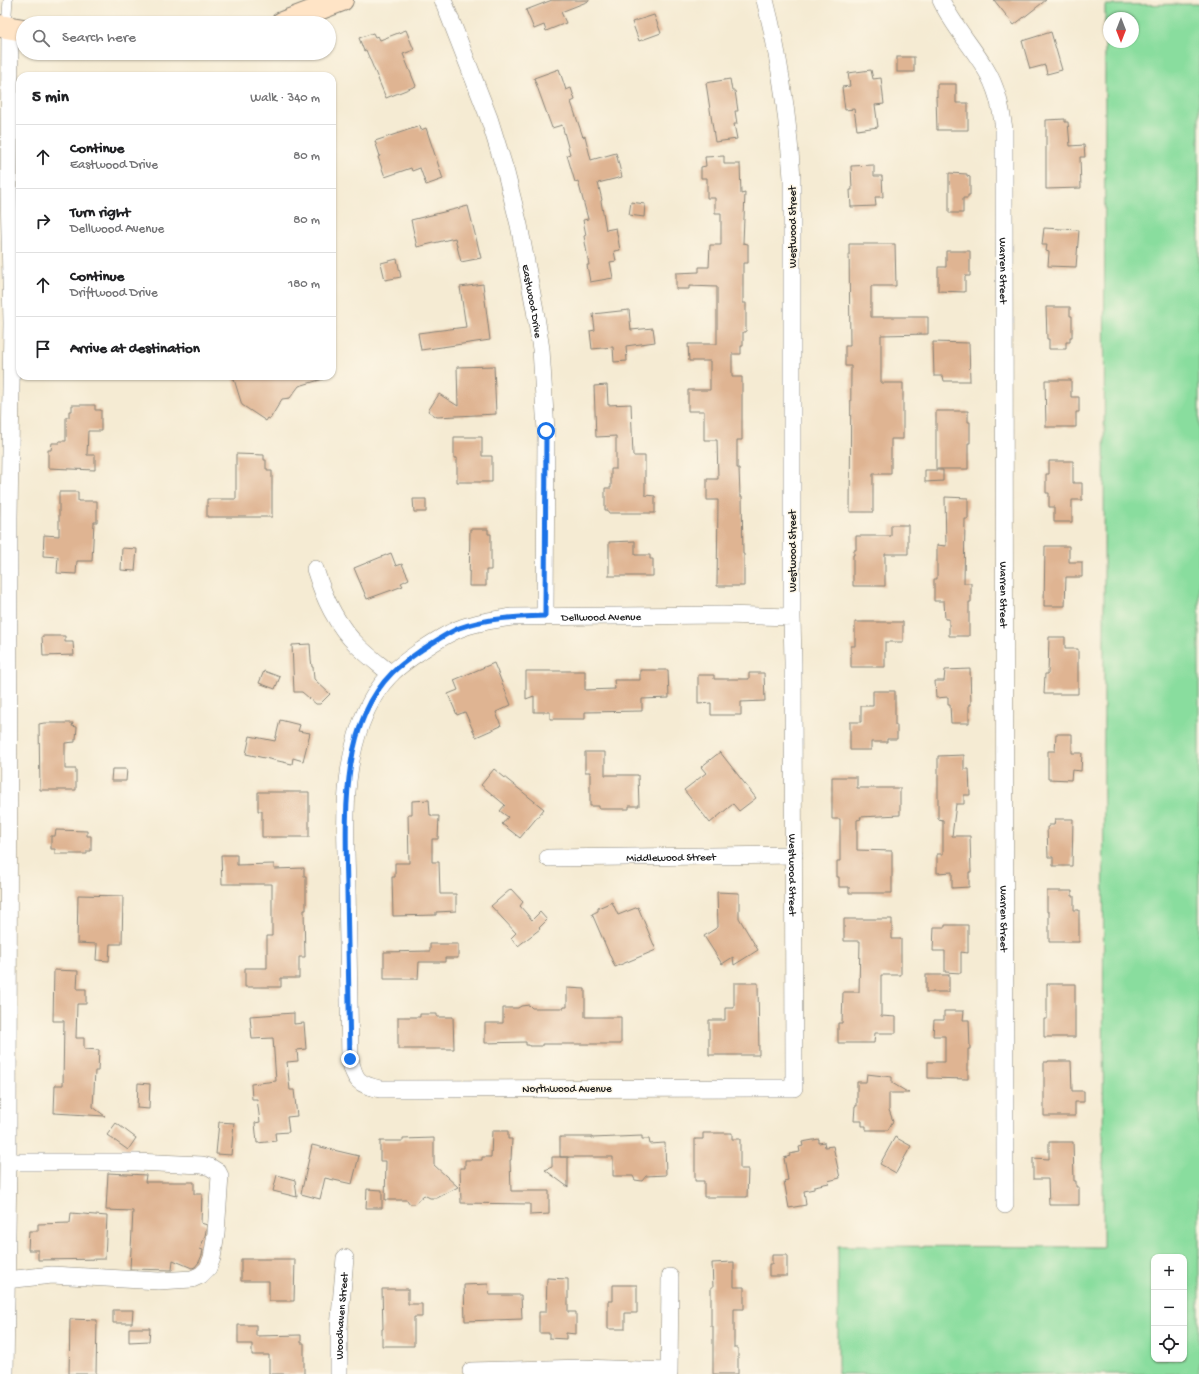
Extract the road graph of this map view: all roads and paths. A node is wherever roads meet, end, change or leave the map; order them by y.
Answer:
1 (8, 0) edge
2 (342, 0) edge
3 (443, 0) edge
4 (765, 0) edge
5 (940, 0) edge
6 (300, 16) edge
7 (10, 28) edge
8 (315, 569) dead end
9 (545, 616) junction
10 (792, 617) junction
11 (392, 674) junction
12 (794, 855) junction
13 (548, 858) dead end
14 (358, 1081) joint
15 (778, 1088) joint
16 (8, 1162) junction
17 (1005, 1205) dead end
18 (345, 1258) dead end
19 (670, 1277) dead end
20 (6, 1280) junction
21 (471, 1371) dead end
22 (668, 1372) edge
23 (5, 1374) edge
24 (339, 1374) edge

1 - 7 lane
2 - 6 street
3 - 9 street, Eastwood Drive
4 - 10 street, Westwood Street
5 - 17 street, Warren Street
7 - 16 street
8 - 11 street
9 - 10 street, Dellwood Avenue
9 - 11 street, Dellwood Avenue
10 - 12 street, Westwood Street
11 - 14 street, Dellwood Avenue
12 - 13 street, Middlewood Street
12 - 15 street, Westwood Street
14 - 15 street, Northwood Avenue
16 - 20 street
16 - 20 street
18 - 24 street, Woodhaven Street
19 - 22 street
20 - 23 street
21 - 22 street

